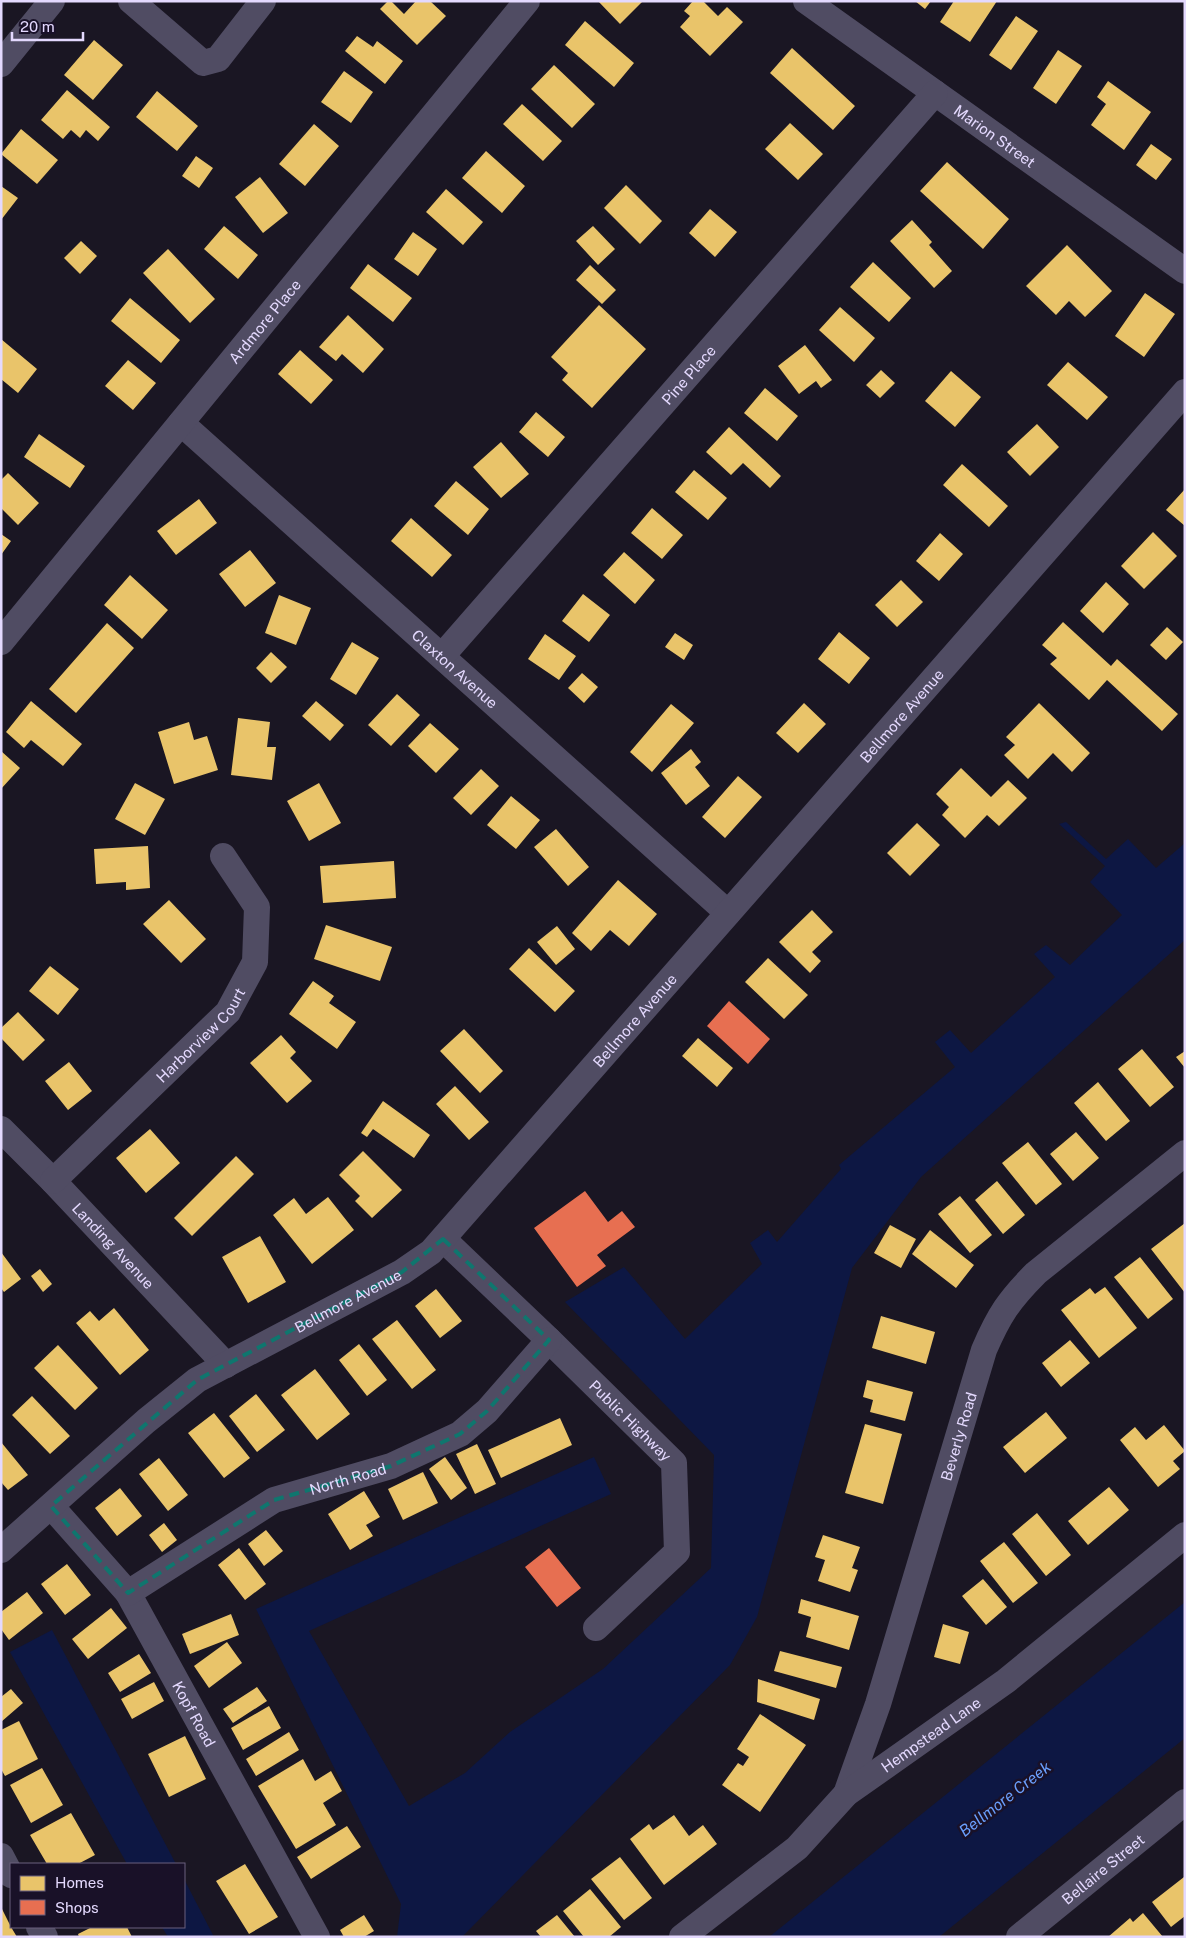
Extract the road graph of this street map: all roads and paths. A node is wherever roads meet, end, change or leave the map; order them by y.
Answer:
1 (52, 1) edge
2 (131, 1) edge
3 (263, 1) edge
4 (527, 1) edge
5 (806, 1) edge
6 (1, 64) edge
7 (935, 93) junction
8 (1185, 271) edge
9 (1185, 392) edge
10 (181, 423) junction
11 (1, 642) edge
12 (442, 656) junction
13 (223, 856) dead end
14 (728, 913) junction
15 (1, 1129) edge
16 (1185, 1152) edge
17 (53, 1180) junction
18 (443, 1239) junction
19 (550, 1340) junction
20 (226, 1365) junction
21 (52, 1506) junction
22 (1185, 1535) edge
23 (1, 1550) edge
24 (128, 1593) junction
25 (596, 1628) dead end
26 (846, 1794) junction
27 (1185, 1802) edge
28 (1, 1856) edge
29 (10, 1872) edge
30 (317, 1937) edge
31 (682, 1937) edge
32 (1019, 1937) edge

1 - 6 street
2 - 3 street
4 - 10 street, Ardmore Place
5 - 7 street, Marion Street
7 - 8 street, Marion Street
7 - 12 street, Pine Place
9 - 14 street, Bellmore Avenue
10 - 11 street, Ardmore Place
10 - 12 street, Claxton Avenue
12 - 14 street, Claxton Avenue
13 - 17 street, Harborview Court
14 - 18 street, Bellmore Avenue
15 - 17 street, Landing Avenue
16 - 26 street, Beverly Road
17 - 20 street, Landing Avenue
18 - 19 street, Public Highway
18 - 20 street, Bellmore Avenue
19 - 24 street, North Road
19 - 25 street, Public Highway
20 - 21 street, Bellmore Avenue
21 - 23 street, Bellmore Avenue
21 - 24 street, Kopf Road
22 - 26 street, Hempstead Lane
24 - 30 street, Kopf Road
26 - 31 street, Hempstead Lane
27 - 32 street, Bellaire Street
28 - 29 street

